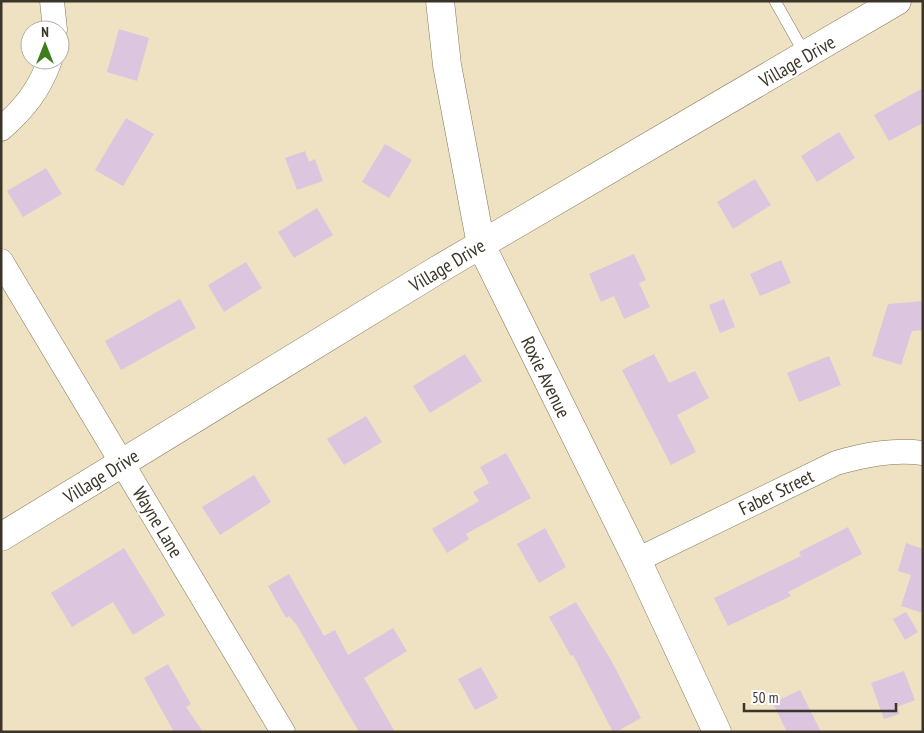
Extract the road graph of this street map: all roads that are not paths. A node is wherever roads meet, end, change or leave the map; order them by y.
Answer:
1 (52, 1) edge
2 (440, 1) edge
3 (775, 1) edge
4 (897, 1) edge
5 (54, 20) edge
6 (806, 56) junction
7 (46, 70) edge
8 (1, 129) edge
9 (481, 245) junction
10 (1, 261) edge
11 (923, 453) edge
12 (123, 463) junction
13 (1, 537) edge
14 (637, 560) junction
15 (283, 732) edge
16 (717, 732) edge

1 - 5 street
2 - 9 main road, Roxie Avenue
3 - 6 lane
4 - 6 main road, Village Drive
6 - 9 main road, Village Drive
7 - 8 street
9 - 12 main road, Village Drive
9 - 14 main road, Roxie Avenue
10 - 12 street, Wayne Lane
11 - 14 street, Faber Street
12 - 13 main road, Village Drive
12 - 15 street, Wayne Lane
14 - 16 main road, Roxie Avenue

